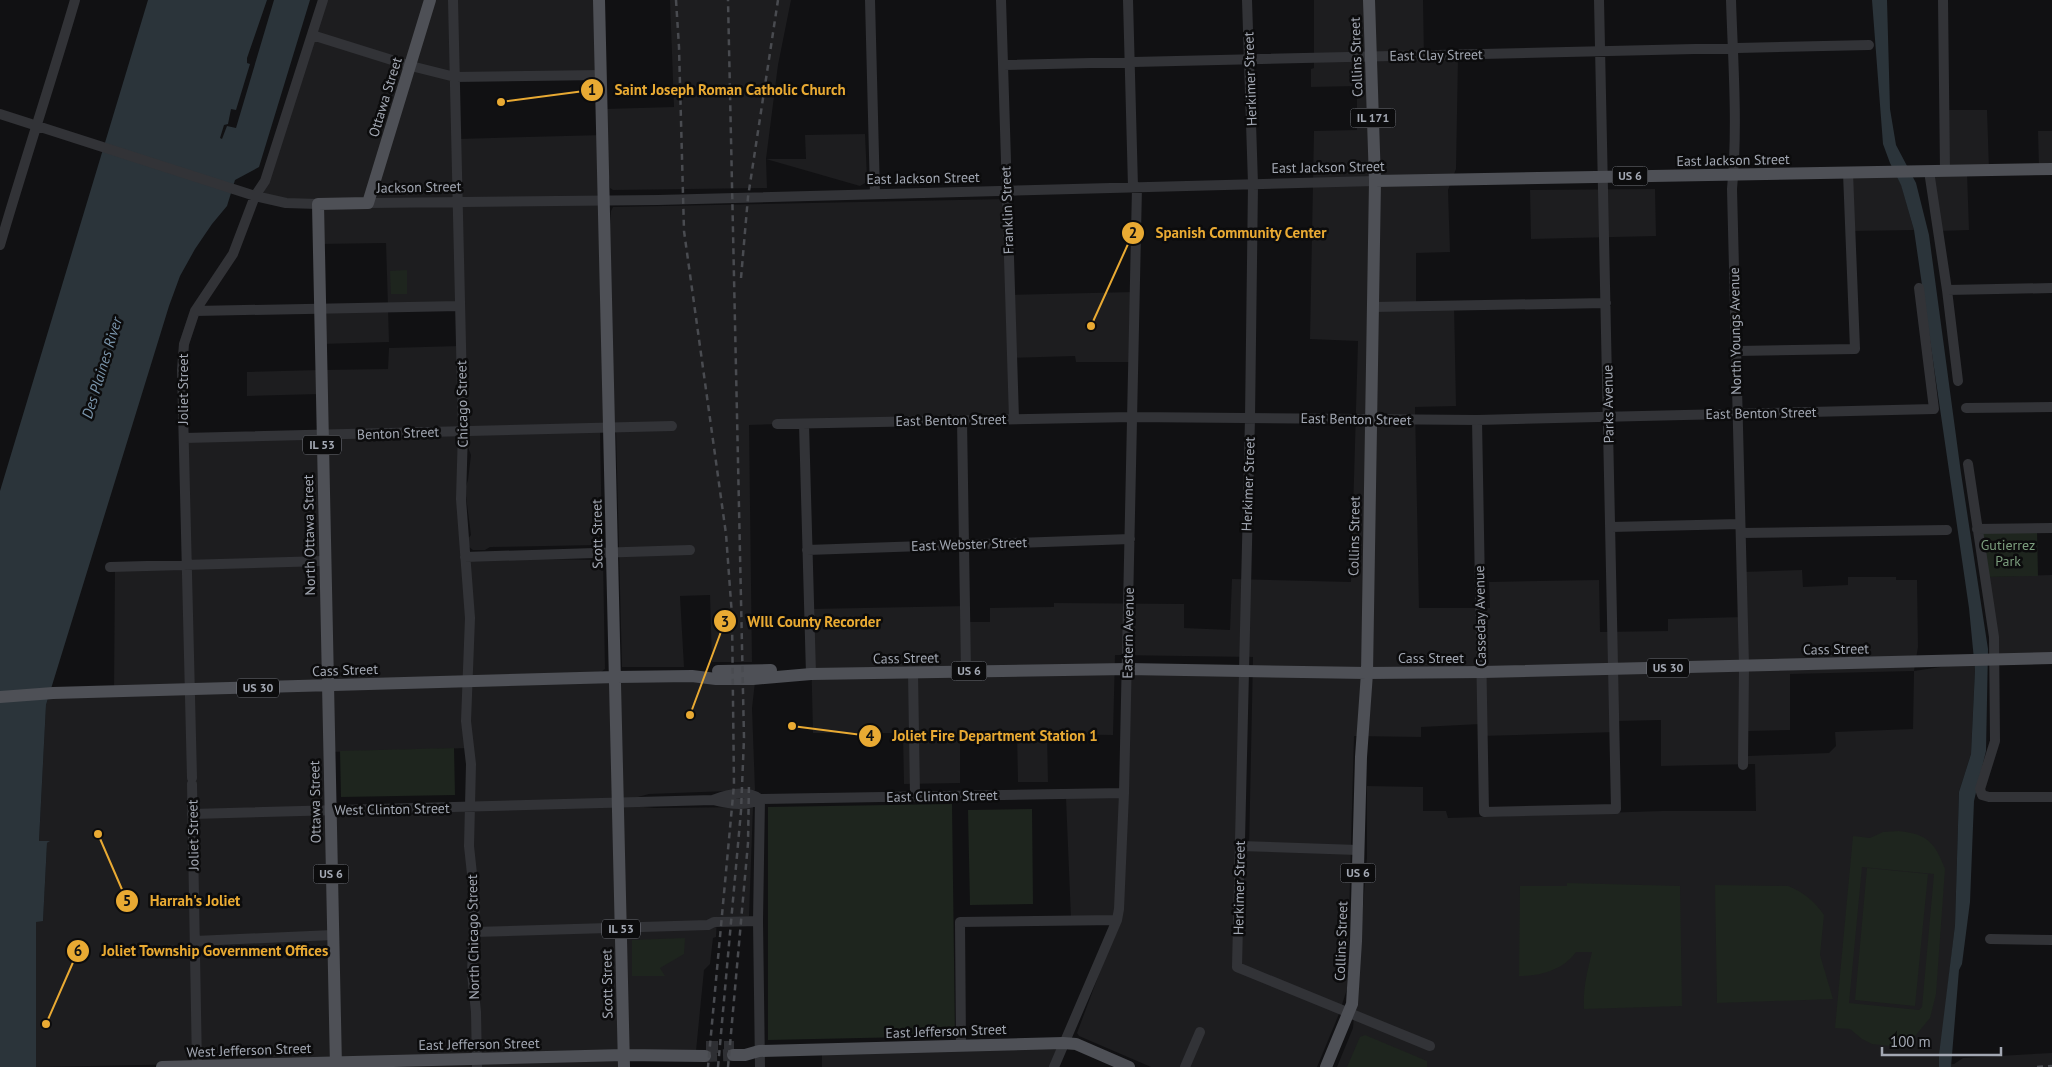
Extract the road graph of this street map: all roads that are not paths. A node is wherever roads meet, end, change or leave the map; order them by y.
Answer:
1 (75, 0) edge
2 (323, 0) edge
3 (430, 0) edge
4 (454, 0) edge
5 (599, 0) edge
6 (870, 0) edge
7 (1001, 0) edge
8 (1128, 0) edge
9 (1247, 0) edge
10 (1369, 0) edge
11 (1599, 0) edge
12 (1731, 0) edge
13 (1943, 0) edge
14 (312, 35) junction
15 (1870, 45) dead end
16 (1732, 48) junction
17 (1601, 52) junction
18 (1371, 56) junction
19 (1249, 59) junction
20 (1130, 62) junction
21 (1003, 65) junction
22 (411, 66) junction
23 (601, 75) junction
24 (456, 77) junction
25 (0, 114) edge
26 (35, 124) junction
27 (2052, 169) edge
28 (1923, 171) junction
29 (1945, 171) junction
30 (1848, 173) junction
31 (1733, 175) junction
32 (1604, 177) junction
33 (1374, 181) junction
34 (1253, 184) junction
35 (1135, 187) junction
36 (1006, 190) junction
37 (875, 194) junction
38 (255, 196) junction
39 (604, 200) junction
40 (457, 202) junction
41 (368, 203) junction
42 (318, 204) junction
43 (0, 245) edge
44 (1919, 288) dead end
45 (2052, 288) edge
46 (1947, 290) junction
47 (1606, 303) junction
48 (460, 306) junction
49 (1373, 307) junction
50 (320, 309) junction
51 (195, 311) junction
52 (1736, 351) junction
53 (1958, 381) dead end
54 (2052, 407) edge
55 (1966, 408) dead end
56 (1738, 414) junction
57 (1132, 417) junction
58 (1609, 417) junction
59 (1250, 418) junction
60 (1014, 419) junction
61 (1371, 419) junction
62 (962, 420) junction
63 (1477, 420) junction
64 (777, 424) dead end
65 (804, 424) junction
66 (672, 426) dead end
67 (610, 427) junction
68 (463, 431) junction
69 (322, 435) junction
70 (184, 438) junction
71 (1968, 464) dead end
72 (1611, 526) junction
73 (1740, 528) junction
74 (2052, 528) edge
75 (1977, 529) junction
76 (1947, 530) dead end
77 (1130, 539) junction
78 (965, 544) junction
79 (690, 550) dead end
80 (807, 550) junction
81 (613, 553) junction
82 (465, 557) junction
83 (324, 561) junction
84 (186, 564) junction
85 (110, 567) dead end
86 (2052, 658) edge
87 (1996, 660) junction
88 (1744, 666) junction
89 (1127, 669) junction
90 (1614, 669) junction
91 (1243, 671) junction
92 (913, 672) junction
93 (966, 672) junction
94 (1482, 672) junction
95 (1367, 673) junction
96 (811, 674) junction
97 (616, 678) junction
98 (468, 682) junction
99 (327, 686) junction
100 (190, 690) junction
101 (0, 696) edge
102 (1743, 765) dead end
103 (1124, 793) junction
104 (915, 796) junction
105 (2052, 797) edge
106 (760, 799) junction
107 (619, 803) junction
108 (471, 807) junction
109 (330, 811) junction
110 (1484, 812) joint
111 (192, 814) junction
112 (1240, 846) junction
113 (1358, 850) junction
114 (1117, 920) junction
115 (758, 924) junction
116 (621, 927) junction
117 (474, 932) junction
118 (333, 935) junction
119 (1990, 939) dead end
120 (2052, 940) edge
121 (195, 941) junction
122 (1349, 1012) junction
123 (1200, 1032) dead end
124 (1063, 1043) junction
125 (961, 1045) junction
126 (1430, 1046) dead end
127 (733, 1051) tunnel mouth
128 (759, 1051) junction
129 (706, 1052) tunnel mouth
130 (624, 1061) edge
131 (477, 1063) edge
132 (336, 1065) edge
133 (197, 1066) edge
134 (162, 1067) edge
135 (760, 1067) edge
136 (1054, 1067) edge
137 (1129, 1067) edge
138 (1185, 1067) edge
139 (1326, 1067) edge

1 - 26 street
2 - 14 street, Joliet Street
3 - 22 main road, Ottawa Street
4 - 24 street, Chicago Street
5 - 23 main road, Scott Street
6 - 37 street
7 - 21 street, Franklin Street
8 - 20 street, Eastern Avenue
9 - 19 street, Herkimer Street
10 - 18 main road, Collins Street / IL 171
11 - 17 street, Parks Avenue
12 - 16 street, North Youngs Avenue
13 - 29 street
14 - 22 street
14 - 38 street, Joliet Street
15 - 16 street, East Clay Street
16 - 17 street, East Clay Street
16 - 31 street, North Youngs Avenue
17 - 18 street, East Clay Street
17 - 32 street, Parks Avenue
18 - 19 street, East Clay Street
18 - 33 main road, Collins Street / IL 171
19 - 20 street, East Clay Street
19 - 34 street, Herkimer Street
20 - 21 street, East Clay Street
20 - 35 street, Eastern Avenue
21 - 36 street, Franklin Street
22 - 24 street
22 - 41 main road, Ottawa Street
23 - 24 street
23 - 39 main road, Scott Street
24 - 40 street, Chicago Street
25 - 26 street, Jackson Street
26 - 38 street, Jackson Street
26 - 43 street
27 - 29 main road, East Jackson Street / US 6
28 - 29 main road, East Jackson Street / US 6
28 - 30 main road, East Jackson Street / US 6
28 - 46 street
30 - 31 main road, East Jackson Street / US 6
30 - 52 street
31 - 32 main road, East Jackson Street / US 6
31 - 52 street, North Youngs Avenue
32 - 33 main road, East Jackson Street / US 6
32 - 47 street, Parks Avenue
33 - 34 street, East Jackson Street
33 - 49 main road, Collins Street / US 6
34 - 35 street, East Jackson Street
34 - 59 street, Herkimer Street
35 - 36 street, East Jackson Street
35 - 57 street, Eastern Avenue
36 - 37 street, East Jackson Street
36 - 60 street, Franklin Street
37 - 39 street, East Jackson Street
38 - 42 street, Jackson Street
38 - 51 street, Joliet Street
39 - 40 street, Jackson Street
39 - 67 main road, Scott Street / IL 53
40 - 41 street, Jackson Street
40 - 48 street, Chicago Street
41 - 42 main road, Jackson Street
42 - 50 main road, North Ottawa Street / IL 53
44 - 56 street, East Benton Street
45 - 46 street
46 - 53 street
47 - 49 street
47 - 58 street, Parks Avenue
48 - 50 street
48 - 68 street, Chicago Street
49 - 61 main road, Collins Street / US 6
50 - 51 street
50 - 69 main road, North Ottawa Street / IL 53
51 - 70 street, Joliet Street
52 - 56 street, North Youngs Avenue
54 - 55 street
56 - 58 street, East Benton Street
56 - 73 street, North Youngs Avenue
57 - 59 street, East Benton Street
57 - 60 street, East Benton Street
57 - 77 street, Eastern Avenue
58 - 63 street, East Benton Street
58 - 72 street, Parks Avenue
59 - 61 street, East Benton Street
59 - 91 street, Herkimer Street
60 - 62 street, East Benton Street
61 - 63 street, East Benton Street
61 - 95 main road, Collins Street / US 6
62 - 65 street, East Benton Street
62 - 78 street
63 - 94 street, Casseday Avenue
64 - 65 street, East Benton Street
65 - 80 street
66 - 67 street, Benton Street
67 - 68 street, Benton Street
67 - 81 main road, Scott Street / IL 53
68 - 69 street, Benton Street
68 - 82 street, Chicago Street
69 - 70 street, Benton Street
69 - 83 main road, North Ottawa Street / IL 53
70 - 84 street, Joliet Street
71 - 75 street
72 - 73 street
72 - 90 street, Parks Avenue
73 - 76 street
73 - 88 street, North Youngs Avenue
74 - 75 street
75 - 87 street
77 - 78 street, East Webster Street
77 - 89 street, Eastern Avenue
78 - 80 street, East Webster Street
78 - 93 street
79 - 81 street
80 - 96 street
81 - 82 street
81 - 97 main road, Scott Street / IL 53
82 - 98 street, Chicago Street
83 - 84 street
83 - 99 main road, North Ottawa Street / IL 53
84 - 85 street
84 - 100 street, Joliet Street
86 - 87 main road, Cass Street / US 30
87 - 88 main road, Cass Street / US 30
87 - 105 street
88 - 90 main road, Cass Street / US 30
88 - 102 street, North Youngs Avenue
89 - 91 main road, Cass Street / US 6
89 - 93 main road, Cass Street / US 6
89 - 103 street, Eastern Avenue
90 - 94 main road, Cass Street / US 30
90 - 110 street, Parks Avenue
91 - 95 main road, Cass Street / US 6
91 - 112 street, Herkimer Street
92 - 93 main road, Cass Street / US 6
92 - 96 main road, Cass Street / US 6
92 - 104 street
94 - 95 main road, Cass Street / US 30
94 - 110 street, Casseday Avenue
95 - 113 main road, Collins Street / US 6
96 - 97 main road, Cass Street / US 6
97 - 98 main road, Cass Street / US 6
97 - 107 main road, Scott Street / IL 53
98 - 99 main road, Cass Street / US 6
98 - 108 street, Chicago Street
99 - 100 main road, Cass Street / US 30
99 - 109 main road, Ottawa Street / US 6
100 - 101 main road, Cass Street / US 30
100 - 111 street, Joliet Street
103 - 104 street, East Clinton Street
103 - 114 street, Eastern Avenue
104 - 106 street, East Clinton Street
106 - 107 street, East Clinton Street
106 - 115 street
107 - 108 street, East Clinton Street
107 - 116 main road, Scott Street / IL 53
108 - 109 street, West Clinton Street
108 - 117 street, North Chicago Street
109 - 111 street, West Clinton Street
109 - 118 main road, Ottawa Street / US 6
111 - 121 street, Joliet Street
112 - 113 street
112 - 122 street, Herkimer Street
113 - 122 main road, Collins Street / US 6
114 - 124 street, Eastern Avenue
114 - 125 street
115 - 116 street
115 - 128 street
116 - 117 street
116 - 130 main road, Scott Street / IL 53
117 - 131 street, North Chicago Street
118 - 121 street
118 - 132 main road, Ottawa Street / US 6
119 - 120 street
121 - 133 street, Joliet Street
122 - 126 street
122 - 139 main road, Collins Street / US 6
123 - 138 street
124 - 125 main road, East Jefferson Street
124 - 136 street, Eastern Avenue
124 - 137 main road, East Jefferson Street
125 - 128 main road, East Jefferson Street
127 - 128 main road, East Jefferson Street
128 - 135 street
129 - 130 main road, East Jefferson Street
130 - 131 main road, East Jefferson Street
131 - 132 main road, East Jefferson Street
132 - 133 main road, West Jefferson Street
133 - 134 main road, West Jefferson Street

